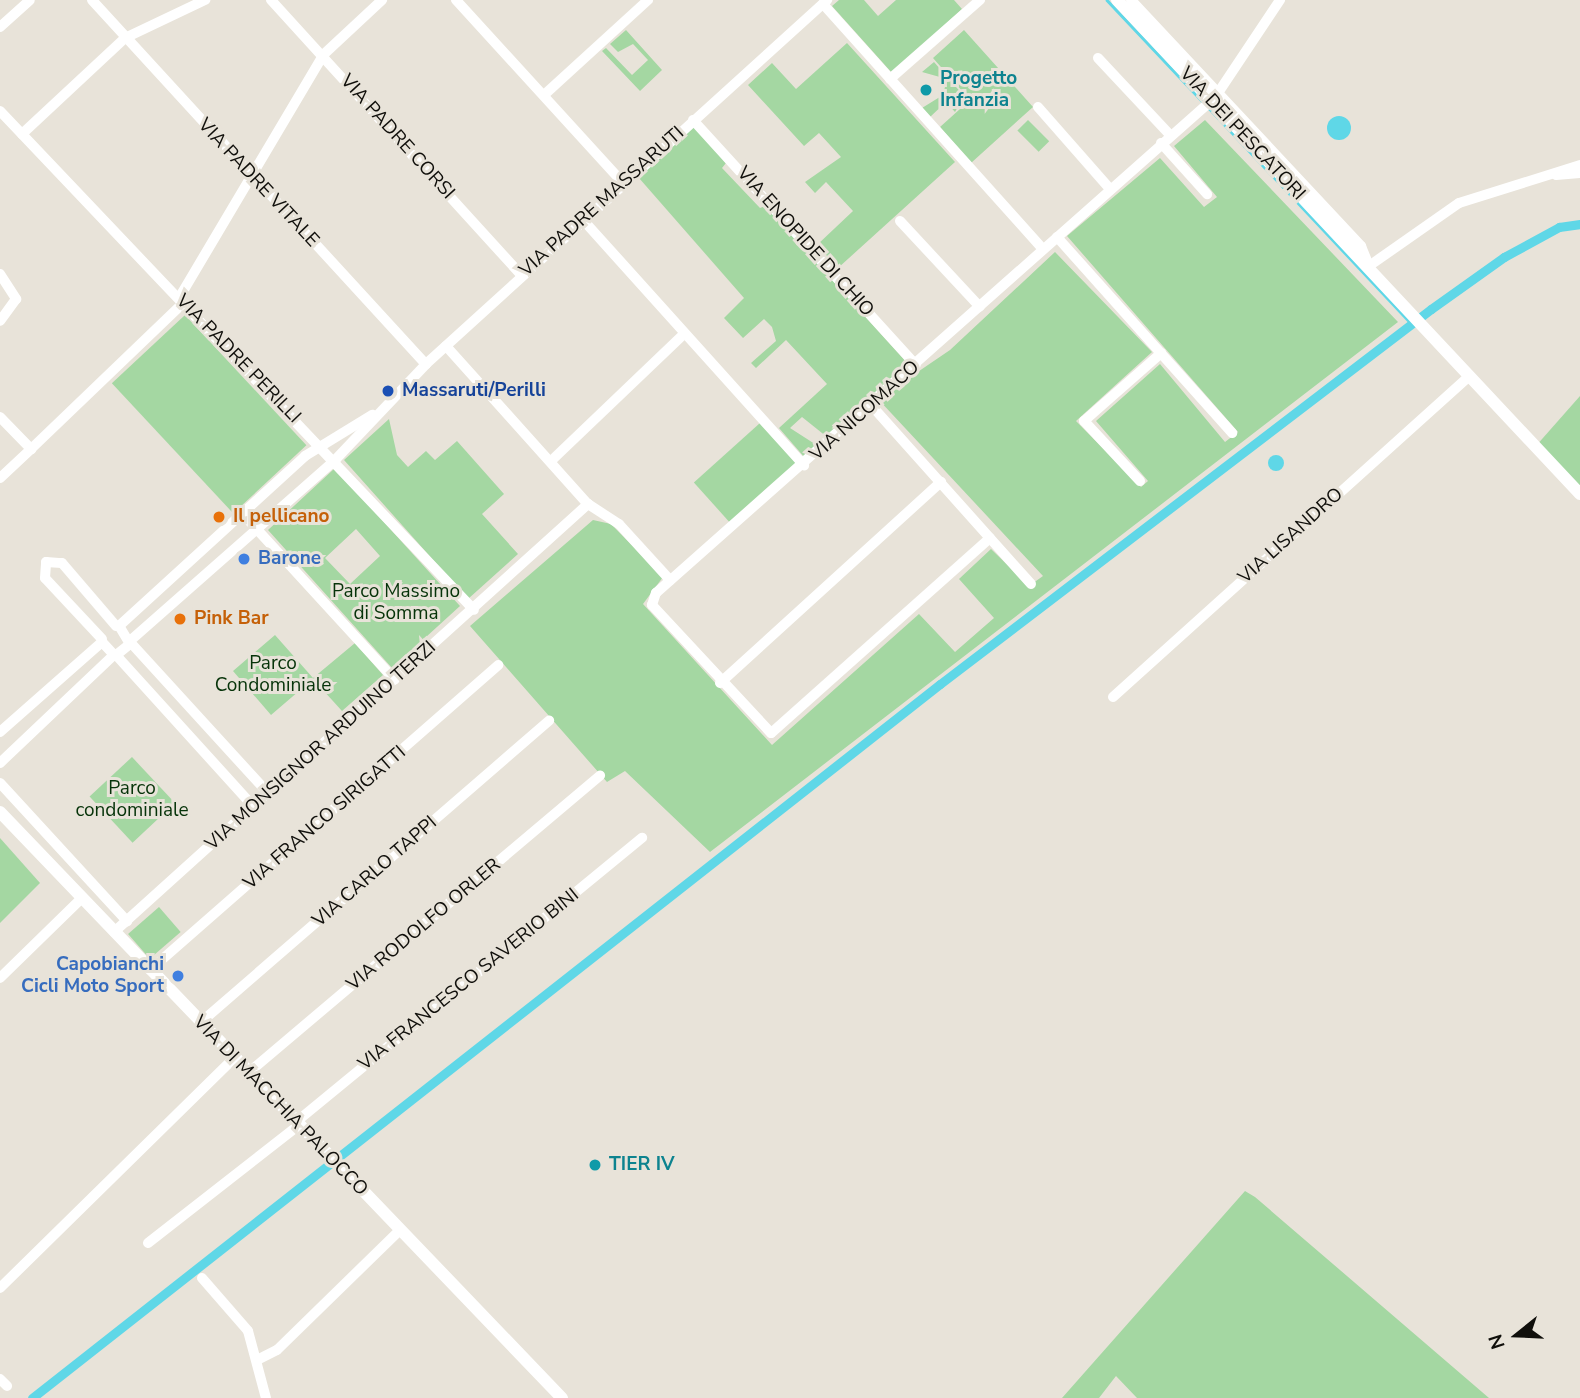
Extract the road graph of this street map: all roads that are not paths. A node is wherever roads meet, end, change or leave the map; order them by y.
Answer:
1 (30, 0) edge
2 (92, 0) edge
3 (205, 0) edge
4 (271, 0) edge
5 (382, 0) edge
6 (648, 0) edge
7 (980, 0) edge
8 (1117, 0) edge
9 (1131, 0) edge
10 (1280, 0) edge
11 (463, 2) edge
12 (825, 2) edge
13 (0, 27) edge
14 (125, 38) junction
15 (323, 55) junction
16 (1098, 58) dead end
17 (890, 79) junction
18 (544, 95) junction
19 (1210, 101) junction
20 (1038, 107) dead end
21 (0, 111) edge
22 (693, 120) junction
23 (22, 134) junction
24 (1170, 135) junction
25 (1161, 143) junction
26 (1580, 165) edge
27 (1580, 173) edge
28 (253, 178) junction
29 (1520, 179) junction
30 (624, 184) junction
31 (1110, 189) junction
32 (1207, 194) dead end
33 (584, 221) junction
34 (900, 221) dead end
35 (1057, 237) junction
36 (1043, 249) junction
37 (1369, 266) junction
38 (0, 274) edge
39 (522, 276) junction
40 (181, 301) junction
41 (980, 307) junction
42 (0, 321) edge
43 (684, 334) junction
44 (446, 346) junction
45 (1161, 353) junction
46 (426, 364) junction
47 (916, 365) junction
48 (1469, 376) junction
49 (871, 405) junction
50 (381, 409) junction
51 (0, 417) edge
52 (1232, 433) dead end
53 (322, 444) junction
54 (30, 449) junction
55 (336, 459) junction
56 (551, 461) junction
57 (804, 465) junction
58 (0, 478) edge
59 (1140, 481) dead end
60 (941, 482) junction
61 (1580, 494) edge
62 (588, 504) junction
63 (242, 513) junction
64 (257, 530) junction
65 (990, 538) junction
66 (670, 580) junction
67 (1031, 584) dead end
68 (474, 610) junction
69 (116, 627) junction
70 (103, 639) junction
71 (130, 641) junction
72 (115, 654) junction
73 (499, 665) dead end
74 (396, 680) junction
75 (720, 683) junction
76 (1113, 696) dead end
77 (549, 720) dead end
78 (0, 732) edge
79 (0, 763) edge
80 (600, 776) dead end
81 (0, 783) edge
82 (268, 793) junction
83 (253, 806) junction
84 (0, 812) edge
85 (642, 838) dead end
86 (82, 898) junction
87 (127, 921) junction
88 (114, 932) junction
89 (150, 970) junction
90 (0, 978) edge
91 (200, 1023) junction
92 (234, 1058) junction
93 (248, 1073) junction
94 (297, 1123) junction
95 (400, 1230) junction
96 (148, 1243) dead end
97 (202, 1278) dead end
98 (0, 1288) edge
99 (259, 1359) junction
100 (266, 1398) edge
101 (562, 1398) edge

1 - 13 street
2 - 14 street, VIA PADRE VITALE
3 - 14 street
4 - 15 street, VIA PADRE CORSI
5 - 15 street
6 - 18 street
7 - 17 street
8 - 19 street, VIA DEI PESCATORI
9 - 19 street, VIA DEI PESCATORI
10 - 19 street, VIA NICOMACO
11 - 18 street
12 - 17 street
12 - 22 street, VIA PADRE MASSARUTI
14 - 23 street
14 - 28 street, VIA PADRE VITALE
15 - 28 street
15 - 39 street, VIA PADRE CORSI
16 - 24 street
17 - 36 street
18 - 30 street
19 - 24 street, VIA NICOMACO
19 - 37 street, VIA DEI PESCATORI
20 - 31 street
21 - 23 street, VIA PADRE PERILLI
22 - 30 street, VIA PADRE MASSARUTI
22 - 47 street, VIA ENOPIDE DI CHIO
23 - 40 street, VIA PADRE PERILLI
24 - 25 street, VIA NICOMACO
25 - 31 street, VIA NICOMACO
25 - 32 street
26 - 29 street
27 - 29 street
28 - 40 street
28 - 46 street, VIA PADRE VITALE
29 - 37 street
30 - 33 street, VIA PADRE MASSARUTI
31 - 35 street, VIA NICOMACO
33 - 39 street, VIA PADRE MASSARUTI
33 - 43 street
34 - 41 street
35 - 36 street, VIA NICOMACO
35 - 45 street
36 - 41 street, VIA NICOMACO
37 - 48 street, VIA DEI PESCATORI
38 - 42 street
39 - 44 street, VIA PADRE MASSARUTI
40 - 53 street, VIA PADRE PERILLI
40 - 54 street
41 - 47 street, VIA NICOMACO
43 - 56 street
43 - 57 street
44 - 46 street, VIA PADRE MASSARUTI
44 - 56 street
45 - 52 street
45 - 59 street
46 - 50 street, VIA PADRE MASSARUTI
47 - 49 street, VIA NICOMACO
48 - 61 street, VIA DEI PESCATORI
48 - 76 street, VIA LISANDRO
49 - 57 street, VIA NICOMACO
49 - 60 street
50 - 53 street, VIA PADRE MASSARUTI
50 - 55 street, VIA PADRE MASSARUTI
51 - 54 street
53 - 55 street, VIA PADRE PERILLI
53 - 63 street, VIA PADRE MASSARUTI
54 - 58 street
55 - 64 street, VIA PADRE MASSARUTI
55 - 68 street, VIA PADRE PERILLI
56 - 62 street
57 - 66 street, VIA NICOMACO
60 - 65 street
60 - 75 street
62 - 66 street
62 - 68 street, VIA MONSIGNOR ARDUINO TERZI
63 - 64 street
63 - 69 street, VIA PADRE MASSARUTI
64 - 71 street, VIA PADRE MASSARUTI
64 - 74 street
65 - 67 street
65 - 75 street, VIA NICOMACO
66 - 75 street, VIA NICOMACO
68 - 74 street, VIA MONSIGNOR ARDUINO TERZI
69 - 70 street, VIA PADRE MASSARUTI
69 - 70 street
69 - 71 street
70 - 72 street
70 - 78 street, VIA PADRE MASSARUTI
71 - 72 street, VIA PADRE MASSARUTI
71 - 82 street
72 - 79 street, VIA PADRE MASSARUTI
72 - 83 street
73 - 89 street, VIA FRANCO SIRIGATTI
74 - 82 street, VIA MONSIGNOR ARDUINO TERZI
77 - 91 street, VIA CARLO TAPPI
80 - 93 street, VIA RODOLFO ORLER
81 - 87 street
82 - 83 street, VIA MONSIGNOR ARDUINO TERZI
83 - 87 street, VIA MONSIGNOR ARDUINO TERZI
84 - 86 street, VIA DI MACCHIA PALOCCO
85 - 94 street, VIA FRANCESCO SAVERIO BINI
86 - 88 street, VIA DI MACCHIA PALOCCO
86 - 90 street
87 - 88 street, VIA MONSIGNOR ARDUINO TERZI
88 - 89 street, VIA DI MACCHIA PALOCCO
89 - 91 street, VIA DI MACCHIA PALOCCO
91 - 92 street, VIA DI MACCHIA PALOCCO
92 - 93 street, VIA DI MACCHIA PALOCCO
92 - 98 street
93 - 94 street, VIA DI MACCHIA PALOCCO
94 - 95 street, VIA DI MACCHIA PALOCCO
94 - 96 street, VIA FRANCESCO SAVERIO BINI
95 - 99 street
95 - 101 street, VIA DI MACCHIA PALOCCO
97 - 99 street
99 - 100 street

